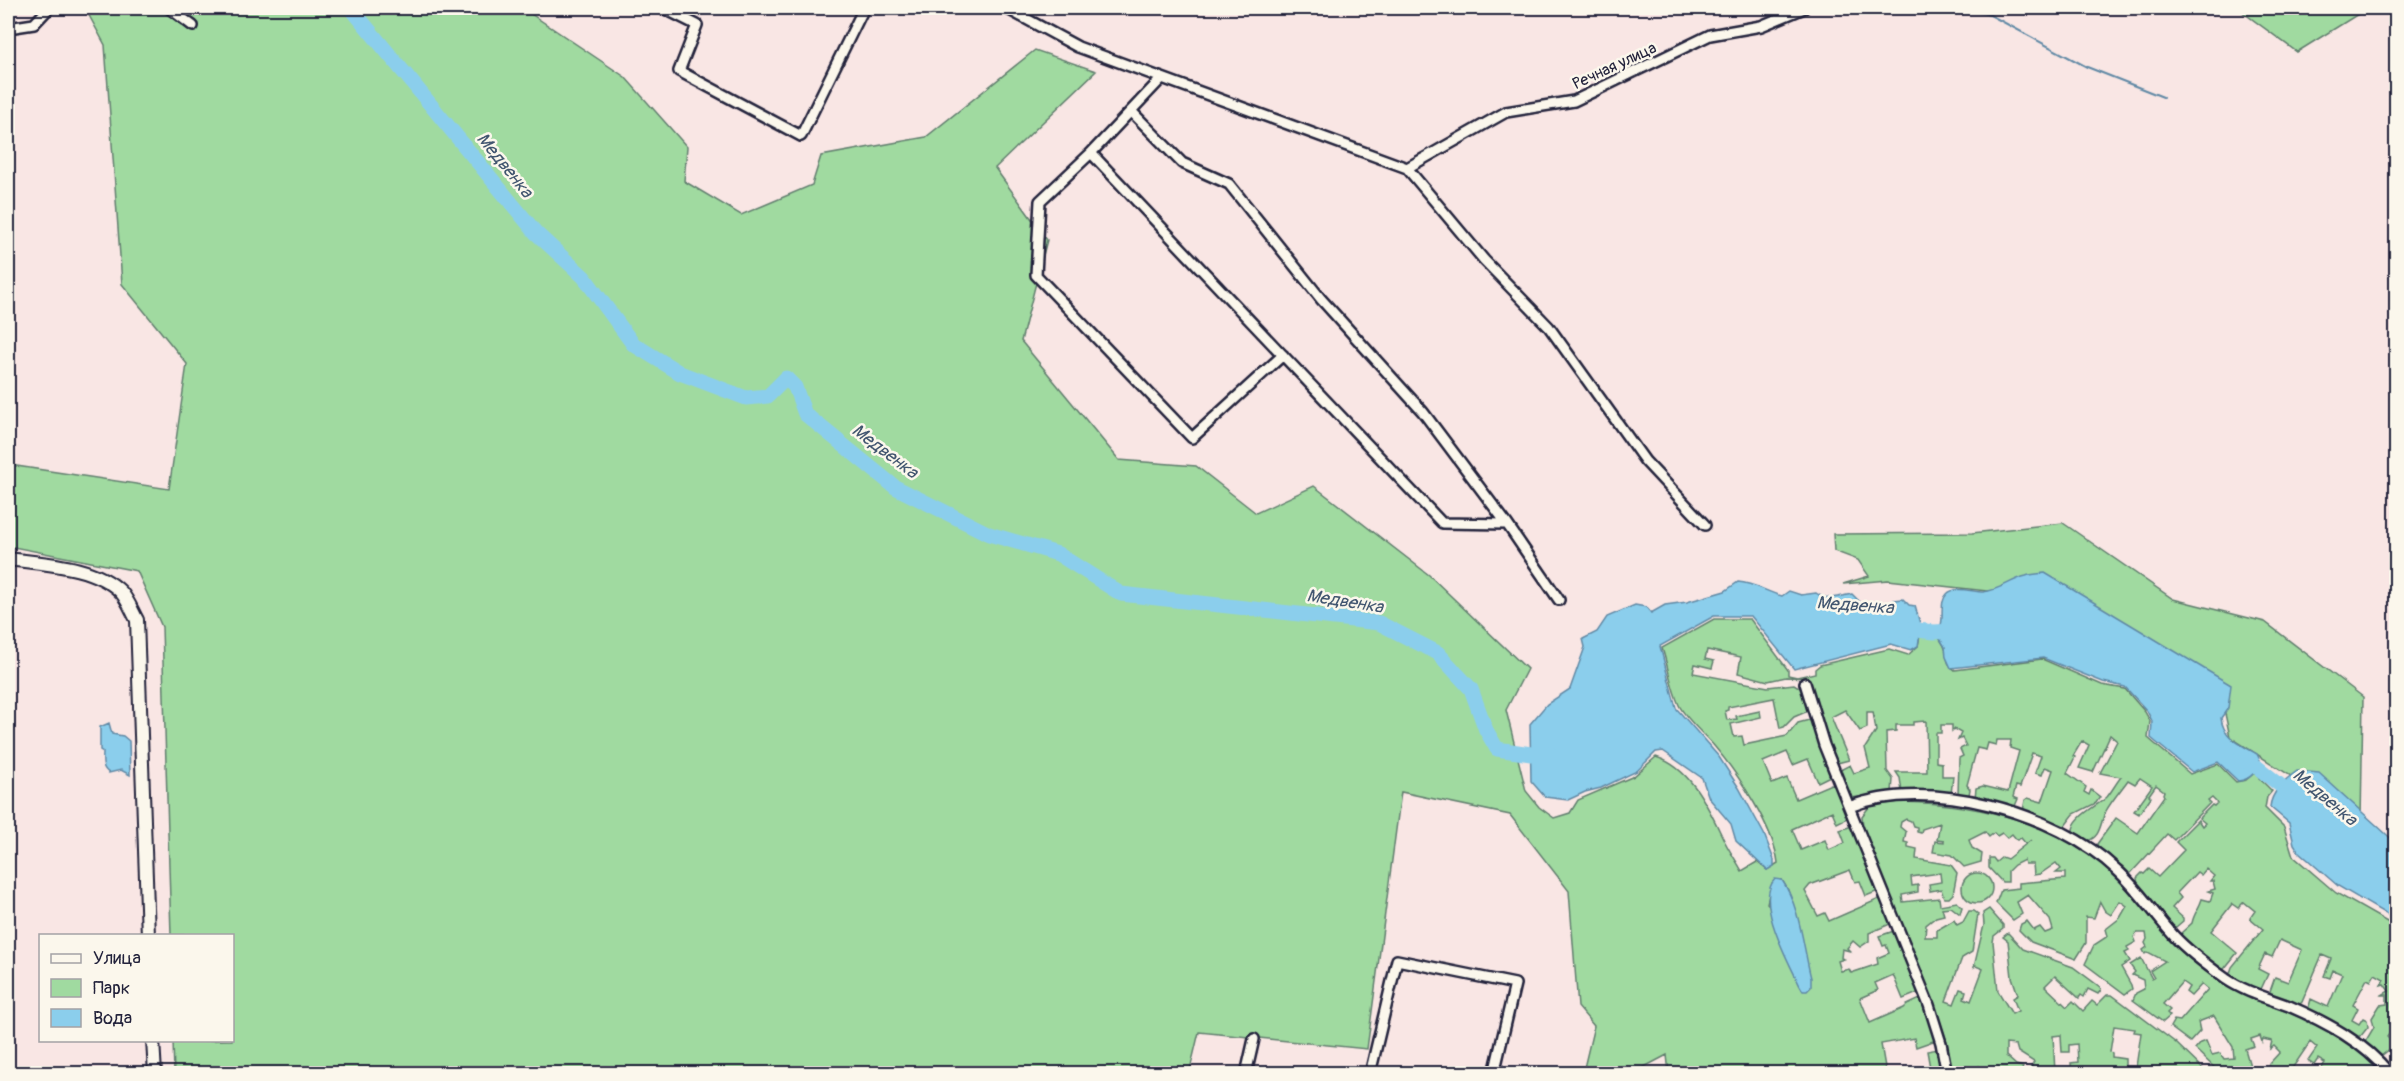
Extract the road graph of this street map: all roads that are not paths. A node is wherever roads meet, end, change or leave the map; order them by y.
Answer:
1 (49, 8) edge
2 (169, 8) edge
3 (663, 8) edge
4 (864, 8) edge
5 (1006, 8) edge
6 (1804, 8) edge
7 (193, 26) dead end
8 (8, 28) edge
9 (1162, 78) junction
10 (1131, 111) junction
11 (1091, 153) junction
12 (1407, 168) junction
13 (1282, 354) junction
14 (1508, 524) junction
15 (1705, 525) dead end
16 (8, 559) edge
17 (1559, 600) dead end
18 (1804, 683) dead end
19 (1849, 807) junction
20 (148, 934) edge
21 (1254, 1039) dead end
22 (153, 1042) edge
23 (155, 1074) edge
24 (1246, 1074) edge
25 (1370, 1074) edge
26 (1494, 1074) edge
27 (1947, 1074) edge
28 (2390, 1074) edge

1 - 8 street
2 - 7 street
3 - 4 street
5 - 9 street
6 - 12 street, Речная улица
9 - 10 street
9 - 12 street
10 - 11 street
10 - 14 street
11 - 13 street
11 - 13 street
12 - 15 street
13 - 14 street
14 - 17 street
16 - 20 street
18 - 19 street
19 - 27 street
19 - 28 street
21 - 24 street
22 - 23 street
25 - 26 street

